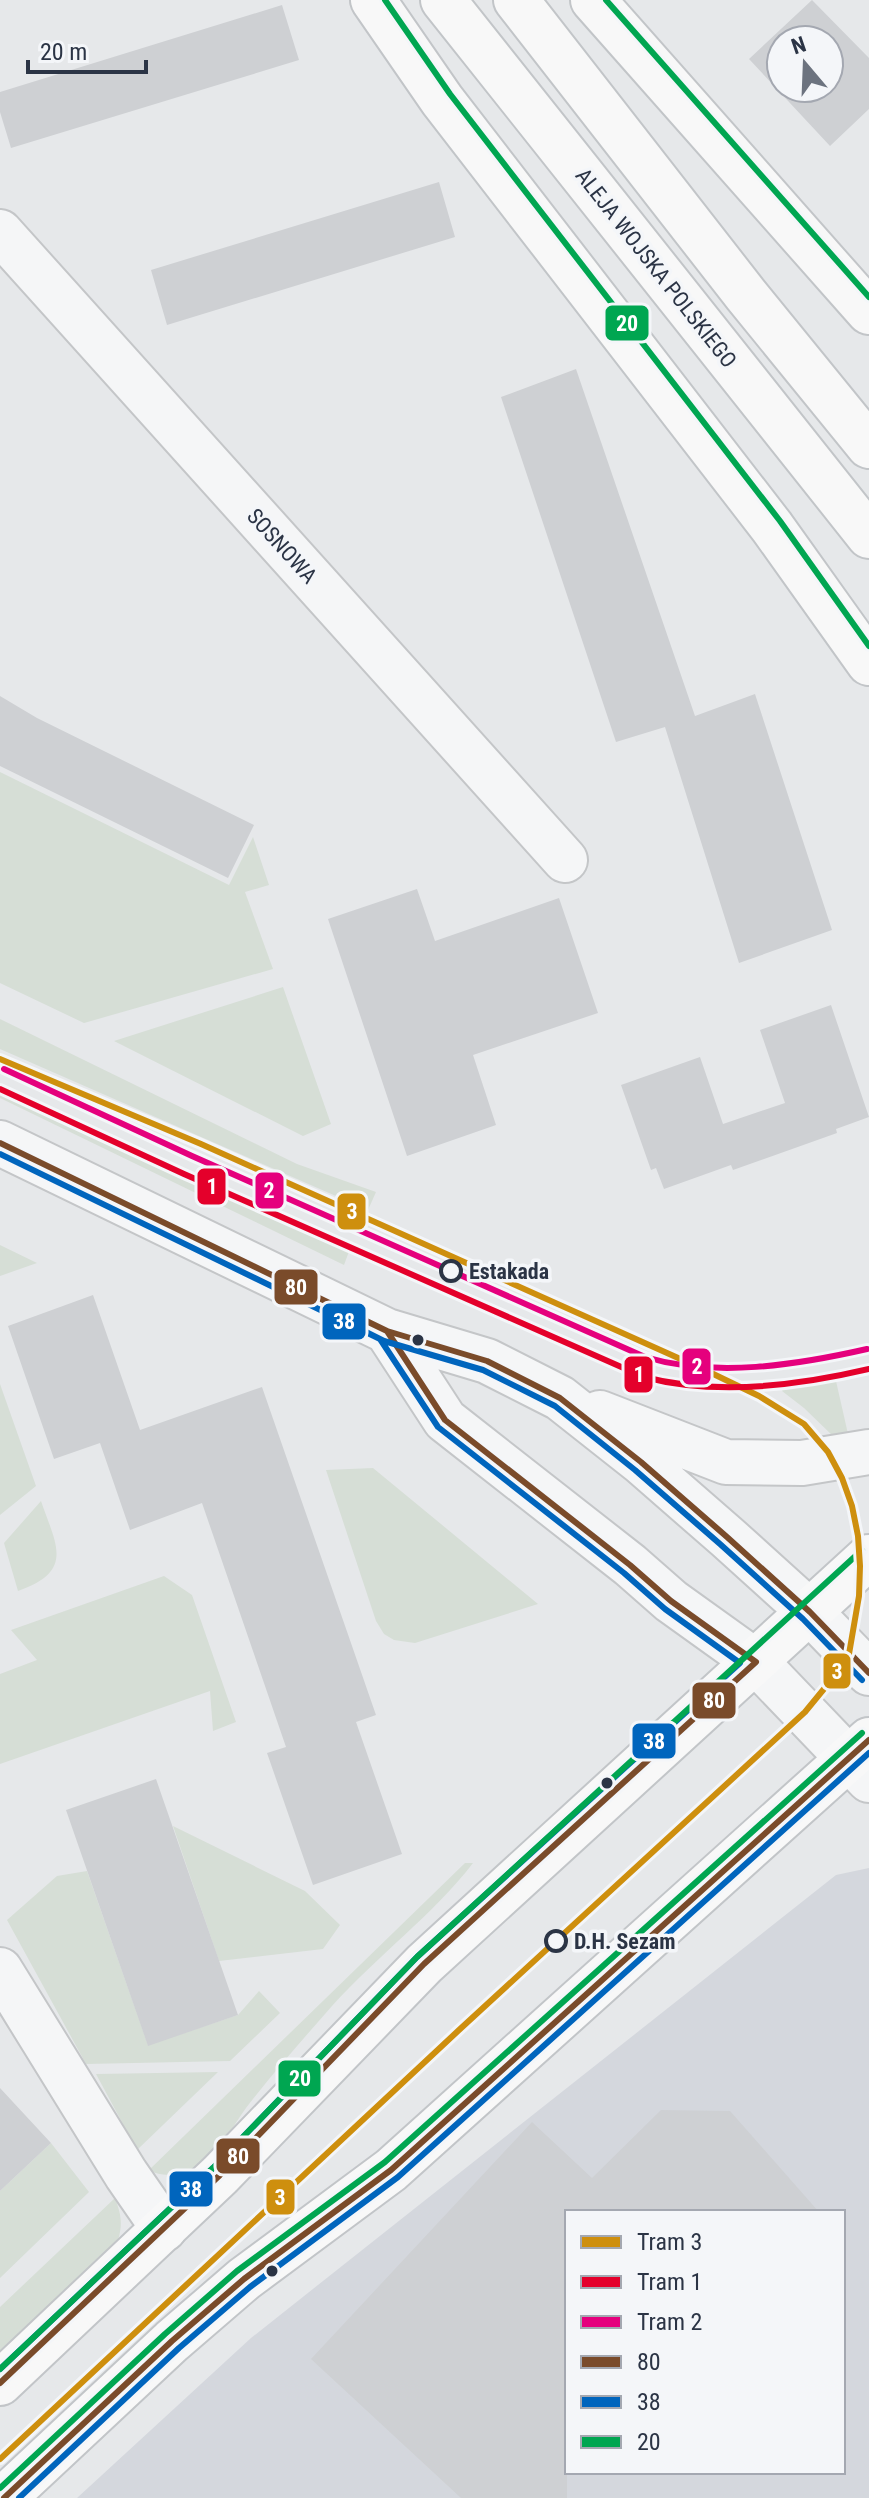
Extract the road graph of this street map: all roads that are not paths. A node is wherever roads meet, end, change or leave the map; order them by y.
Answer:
1 (373, 0) edge
2 (443, 0) edge
3 (516, 0) edge
4 (593, 0) edge
5 (0, 232) edge
6 (869, 312) edge
7 (869, 446) edge
8 (869, 536) edge
9 (869, 663) edge
10 (565, 860) dead end
11 (0, 1143) edge
12 (387, 1331) junction
13 (560, 1398) junction
14 (869, 1452) edge
15 (869, 1557) edge
16 (810, 1612) junction
17 (756, 1662) junction
18 (869, 1673) edge
19 (863, 1759) edge
20 (0, 1970) edge
21 (164, 2229) junction
22 (0, 2383) edge
23 (4, 2498) edge

1 - 9 main road
2 - 8 main road, ALEJA WOJSKA POLSKIEGO
3 - 7 main road
4 - 6 main road
5 - 10 street, SOSNOWA
11 - 12 street
12 - 13 street
12 - 17 street
13 - 14 street
13 - 16 street
15 - 16 main road
16 - 17 main road
16 - 18 street
17 - 19 street
17 - 21 main road
19 - 23 main road
20 - 21 street
21 - 22 main road

